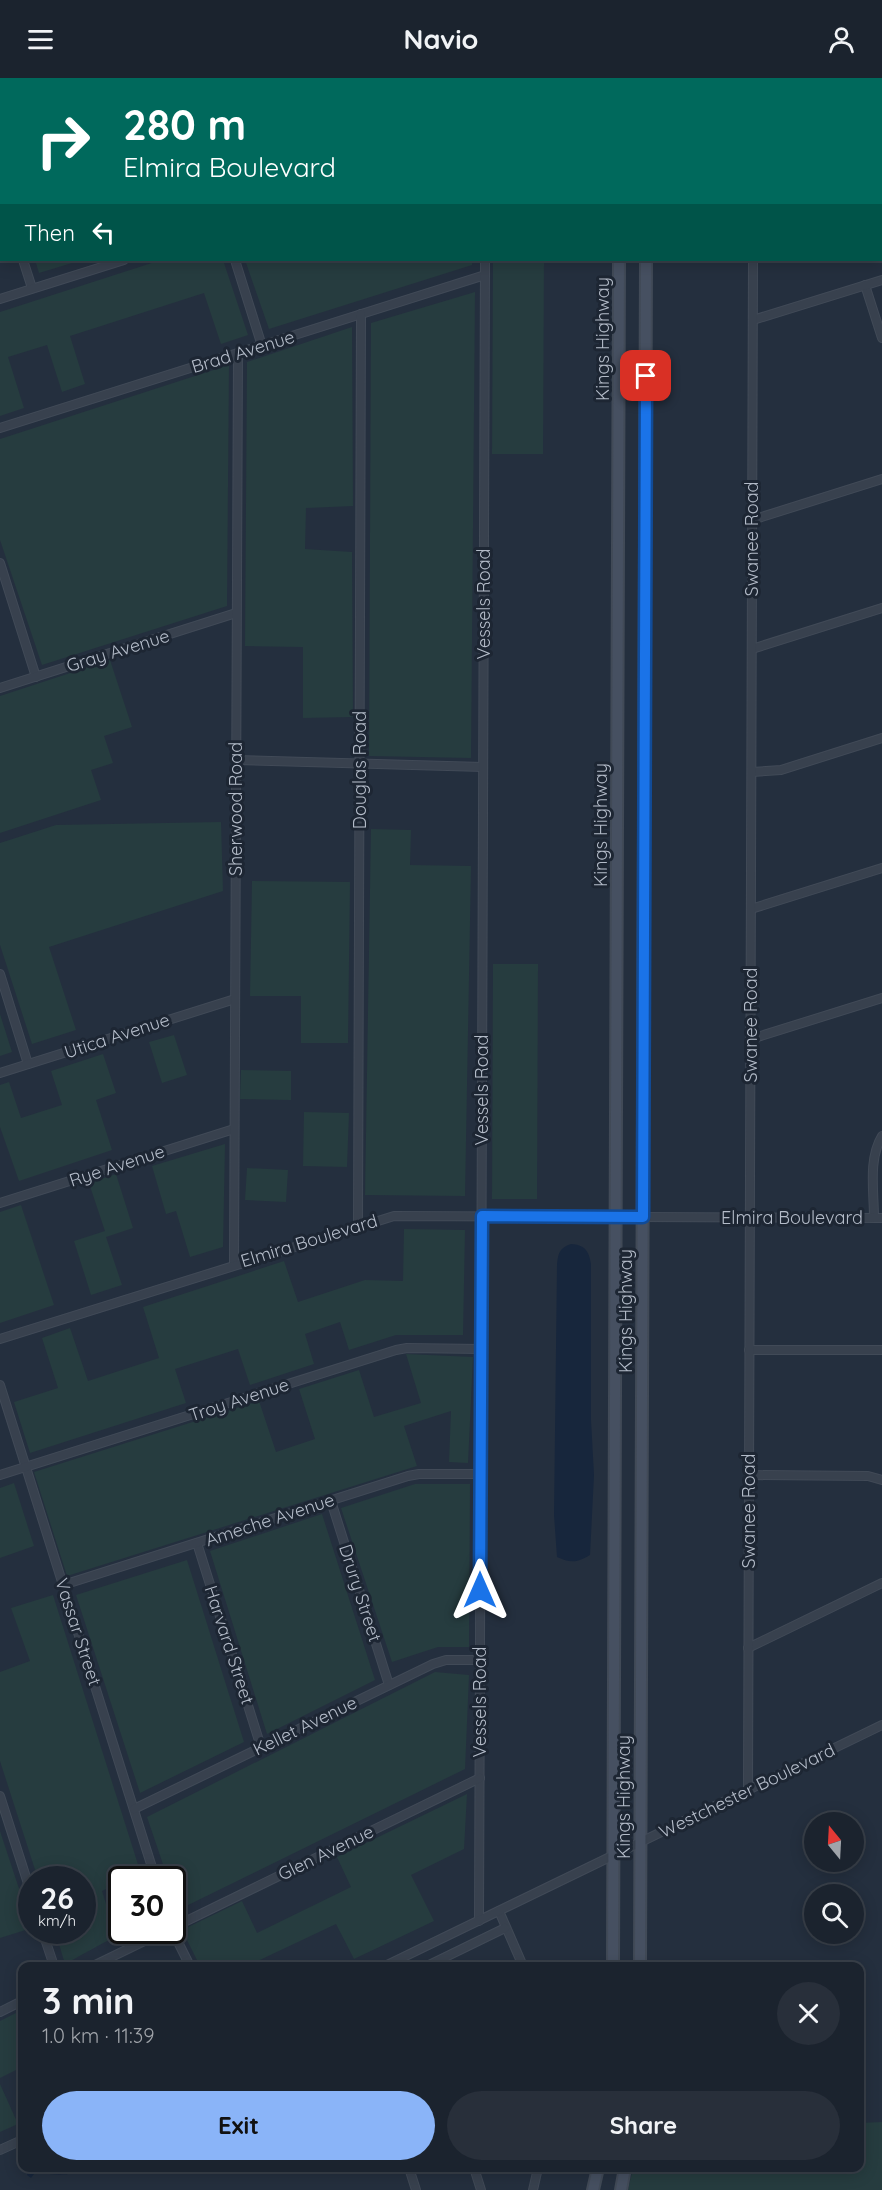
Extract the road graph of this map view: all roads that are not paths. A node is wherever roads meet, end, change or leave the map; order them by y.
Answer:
1 (23, 261) edge
2 (121, 261) edge
3 (235, 261) edge
4 (485, 261) edge
5 (619, 261) edge
6 (646, 261) edge
7 (753, 261) edge
8 (485, 275) junction
9 (882, 280) edge
10 (865, 285) junction
11 (32, 288) junction
12 (0, 299) edge
13 (361, 314) junction
14 (753, 320) junction
15 (882, 338) edge
16 (262, 346) junction
17 (237, 353) junction
18 (0, 428) edge
19 (882, 479) edge
20 (752, 520) junction
21 (0, 563) edge
22 (882, 608) edge
23 (236, 613) junction
24 (752, 650) junction
25 (36, 676) junction
26 (0, 688) edge
27 (882, 738) edge
28 (236, 760) junction
29 (360, 764) junction
30 (483, 767) junction
31 (752, 772) junction
32 (882, 868) edge
33 (751, 909) junction
34 (0, 974) edge
35 (882, 998) edge
36 (235, 999) junction
37 (750, 1039) junction
38 (28, 1064) junction
39 (0, 1073) edge
40 (234, 1129) junction
41 (882, 1136) edge
42 (0, 1203) edge
43 (482, 1216) junction
44 (616, 1217) junction
45 (643, 1217) junction
46 (750, 1218) junction
47 (878, 1218) edge
48 (358, 1226) junction
49 (234, 1265) junction
50 (0, 1339) edge
51 (481, 1349) junction
52 (749, 1350) junction
53 (882, 1350) edge
54 (0, 1385) edge
55 (26, 1467) junction
56 (481, 1474) junction
57 (0, 1475) edge
58 (749, 1475) junction
59 (882, 1480) edge
60 (331, 1501) junction
61 (197, 1543) junction
62 (882, 1583) edge
63 (63, 1585) junction
64 (748, 1648) junction
65 (480, 1660) junction
66 (389, 1685) junction
67 (882, 1725) edge
68 (261, 1747) junction
69 (480, 1778) junction
70 (748, 1790) junction
71 (0, 1796) edge
72 (134, 1809) junction
73 (641, 1842) junction
74 (614, 1855) junction
75 (22, 1866) edge
76 (152, 1866) edge
77 (499, 1911) junction
78 (479, 1921) junction
79 (186, 1922) edge
80 (506, 1928) junction
81 (47, 1944) edge
82 (138, 1944) edge
83 (179, 1944) edge
84 (53, 1962) edge
85 (101, 1962) edge
86 (188, 1962) edge
87 (393, 1962) edge
88 (435, 1962) edge
89 (521, 1962) edge
90 (613, 1962) edge
91 (640, 1962) edge
92 (18, 2003) edge
93 (0, 2012) edge
94 (18, 2142) edge
95 (0, 2151) edge
96 (410, 2172) edge
97 (475, 2172) edge
98 (537, 2172) edge
99 (597, 2172) edge
100 (624, 2172) edge
101 (416, 2190) edge
102 (481, 2190) edge
103 (533, 2190) edge
104 (593, 2190) edge
105 (621, 2190) edge

1 - 11 street
2 - 11 street
3 - 16 street
4 - 8 street, Vessels Road
5 - 44 main road, Kings Highway
6 - 45 main road, Kings Highway
7 - 14 street, Swanee Road
8 - 13 street, Brad Avenue
8 - 30 street, Vessels Road
9 - 10 street
10 - 14 street
10 - 15 street
11 - 12 street
13 - 16 street, Brad Avenue
13 - 29 street, Douglas Road
14 - 20 street, Swanee Road
16 - 17 street, Brad Avenue
17 - 18 street, Brad Avenue
17 - 23 street, Sherwood Road
19 - 20 street
20 - 24 street, Swanee Road
21 - 25 street
22 - 24 street
23 - 25 street, Gray Avenue
23 - 28 street, Sherwood Road
24 - 31 street, Swanee Road
25 - 26 street, Gray Avenue
27 - 31 street
28 - 29 street
28 - 36 street, Sherwood Road
29 - 30 street
29 - 48 street, Douglas Road
30 - 43 street, Vessels Road
31 - 33 street, Swanee Road
32 - 33 street
33 - 37 street, Swanee Road
34 - 38 street
35 - 37 street
36 - 38 street, Utica Avenue
36 - 40 street, Sherwood Road
37 - 46 street, Swanee Road
38 - 39 street, Utica Avenue
40 - 42 street, Rye Avenue
40 - 49 street, Sherwood Road
41 - 47 street
43 - 44 street, Elmira Boulevard
43 - 48 street, Elmira Boulevard
43 - 51 street, Vessels Road
44 - 45 street, Elmira Boulevard
44 - 74 main road, Kings Highway
45 - 46 street, Elmira Boulevard
45 - 73 main road, Kings Highway
46 - 47 street, Elmira Boulevard
46 - 52 street, Swanee Road
48 - 49 street, Elmira Boulevard
49 - 50 street, Elmira Boulevard
51 - 55 street, Troy Avenue
51 - 56 street, Vessels Road
52 - 53 street
52 - 58 street, Swanee Road
54 - 55 street, Vassar Street
55 - 57 street, Troy Avenue
55 - 63 street, Vassar Street
56 - 60 street, Ameche Avenue
56 - 65 street, Vessels Road
58 - 59 street
58 - 64 street, Swanee Road
60 - 61 street, Ameche Avenue
60 - 66 street, Drury Street
61 - 63 street, Ameche Avenue
61 - 68 street, Harvard Street
62 - 64 street
63 - 72 street, Vassar Street
64 - 70 street, Swanee Road
65 - 66 street, Kellet Avenue
65 - 69 street, Vessels Road
66 - 68 street, Kellet Avenue
67 - 70 street, Westchester Boulevard
68 - 72 street, Kellet Avenue
69 - 78 street, Vessels Road
69 - 79 street, Glen Avenue
70 - 73 street, Westchester Boulevard
71 - 75 street
72 - 76 street, Vassar Street
73 - 74 street, Westchester Boulevard
73 - 91 main road, Kings Highway
74 - 77 street, Westchester Boulevard
74 - 90 main road, Kings Highway
77 - 78 street, Westchester Boulevard
77 - 80 street
78 - 87 street, Westchester Boulevard
80 - 88 street
80 - 89 street
81 - 84 street
82 - 85 street
83 - 86 street
92 - 93 street
94 - 95 street
96 - 101 street
97 - 102 street
98 - 103 street
99 - 104 main road
100 - 105 main road

